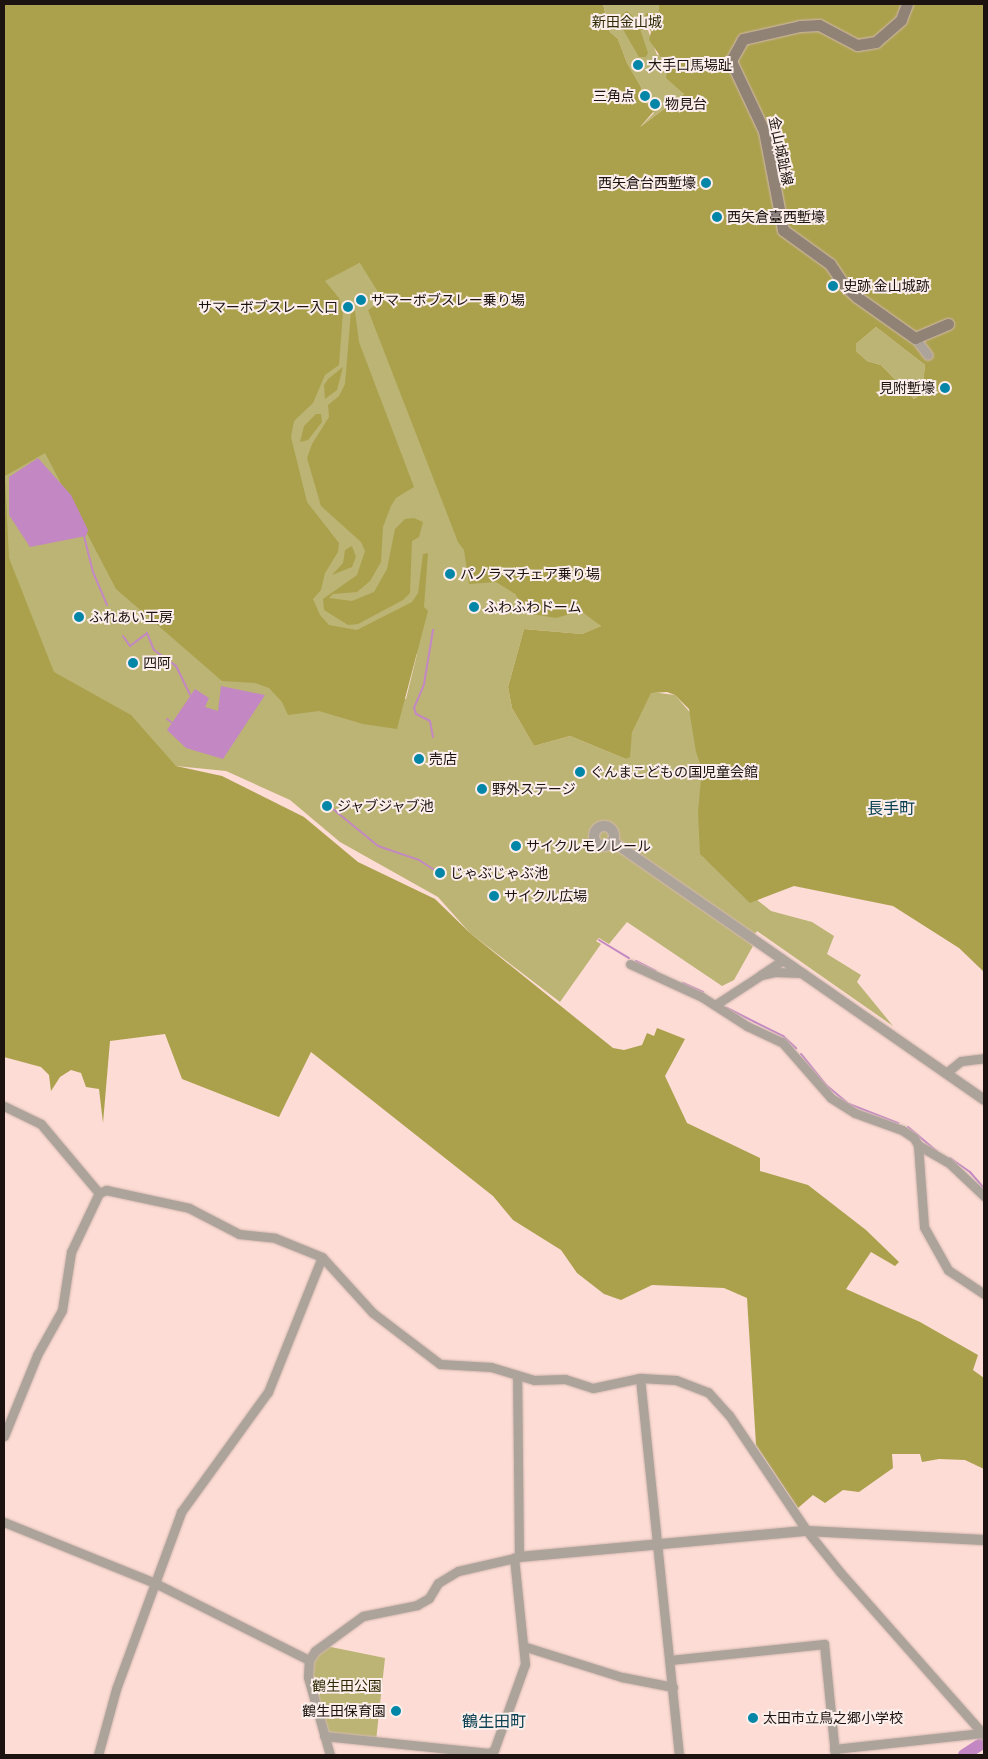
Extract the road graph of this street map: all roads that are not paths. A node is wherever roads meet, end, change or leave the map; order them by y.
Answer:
1 (907, 4) edge
2 (948, 324) dead end
3 (915, 338) junction
4 (928, 355) dead end
5 (612, 841) dead end
6 (783, 960) junction
7 (630, 964) dead end
8 (803, 974) junction
9 (762, 975) junction
10 (715, 1005) junction
11 (984, 1058) edge
12 (946, 1073) junction
13 (984, 1100) edge
14 (4, 1106) edge
15 (918, 1145) junction
16 (99, 1193) junction
17 (984, 1196) edge
18 (322, 1257) junction
19 (984, 1294) edge
20 (517, 1375) junction
21 (640, 1378) junction
22 (4, 1436) edge
23 (4, 1522) edge
24 (808, 1531) junction
25 (984, 1540) edge
26 (658, 1543) junction
27 (517, 1558) junction
28 (155, 1583) junction
29 (526, 1647) junction
30 (309, 1660) junction
31 (670, 1660) junction
32 (672, 1687) junction
33 (983, 1734) edge
34 (324, 1736) junction
35 (835, 1752) edge
36 (490, 1754) edge
37 (98, 1755) edge
38 (330, 1755) edge
39 (679, 1755) edge

1 - 3 main road, 金山城趾線
2 - 3 main road
3 - 4 street
5 - 6 street
6 - 8 street
6 - 9 street
7 - 10 street
8 - 9 street
8 - 12 street
9 - 10 street
10 - 15 street
11 - 12 street
12 - 13 street
14 - 16 street
15 - 17 street
15 - 19 street
16 - 18 street
16 - 22 street
18 - 20 street
18 - 28 street
20 - 21 street
20 - 27 street
21 - 24 street
21 - 26 street
23 - 28 street
24 - 25 street
24 - 26 street
24 - 33 street
26 - 27 street
26 - 31 street
27 - 29 street
27 - 30 street
28 - 30 street
28 - 37 street
29 - 32 street
29 - 36 street
30 - 34 street
31 - 32 street
31 - 35 street
32 - 39 street
33 - 35 street
34 - 36 street
34 - 38 street

